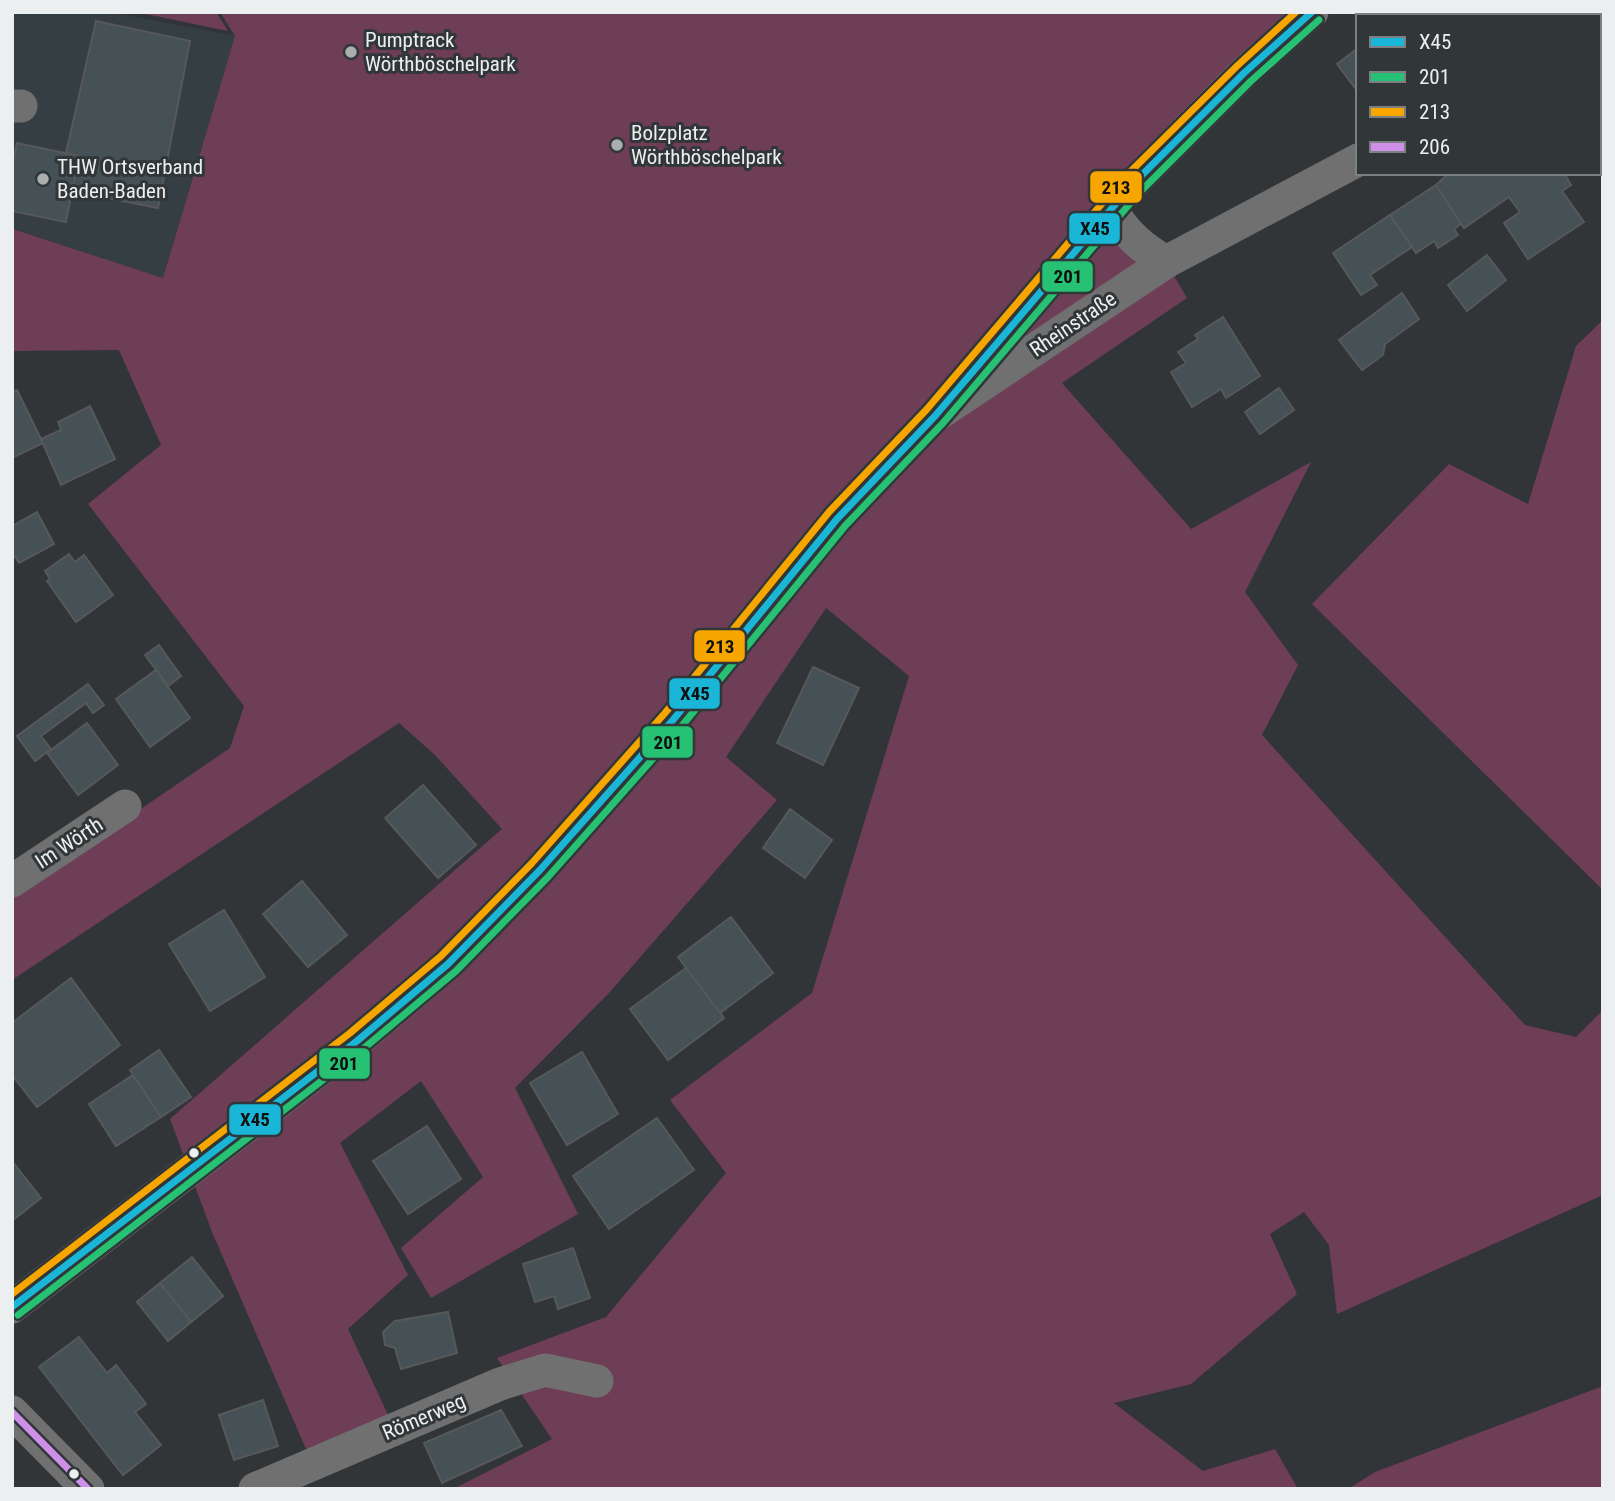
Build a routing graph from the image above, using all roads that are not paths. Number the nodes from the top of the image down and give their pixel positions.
1 (1312, 12) edge
2 (1356, 161) edge
3 (1112, 211) junction
4 (1166, 262) junction
5 (935, 416) junction
6 (125, 806) dead end
7 (12, 881) edge
8 (12, 1307) edge
9 (597, 1381) dead end
10 (12, 1412) edge
11 (88, 1489) edge
12 (255, 1489) edge

1 - 3 street
2 - 4 street, Rheinstraße
3 - 4 street
3 - 5 street
4 - 5 street, Rheinstraße
5 - 8 street, Rheinstraße
6 - 7 street, Im Wörth
9 - 12 street, Römerweg
10 - 11 street

